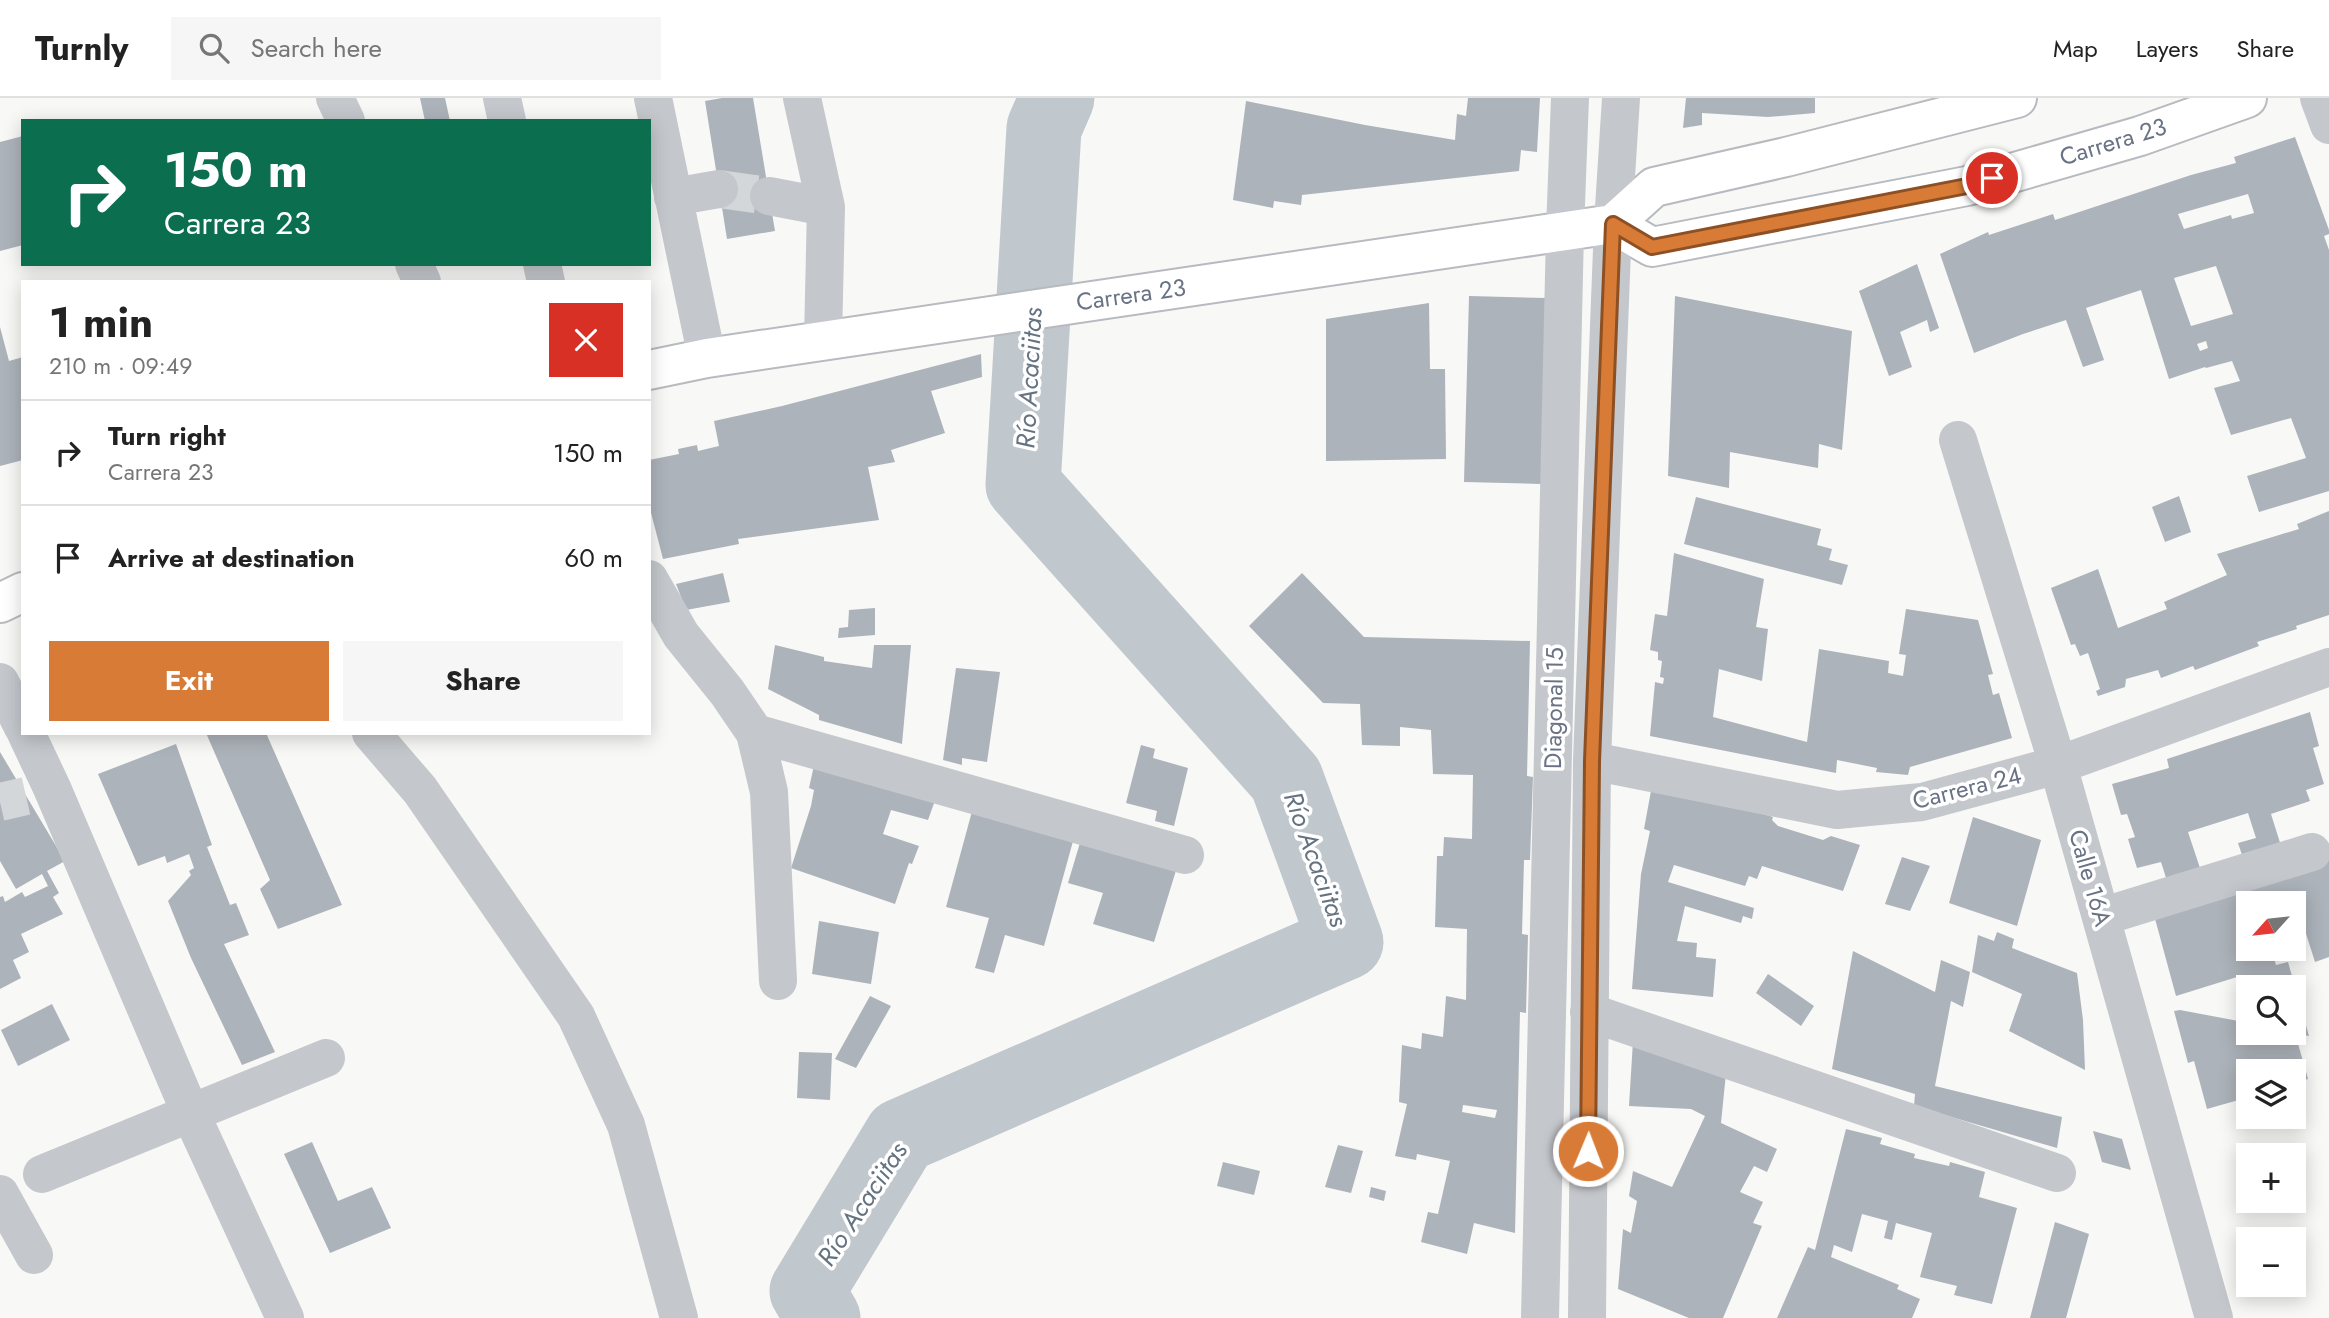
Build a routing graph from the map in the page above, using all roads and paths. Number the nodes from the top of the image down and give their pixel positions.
1 (335, 98) edge
2 (502, 98) edge
3 (653, 98) edge
4 (802, 98) edge
5 (1570, 98) edge
6 (1621, 98) edge
7 (2017, 98) edge
8 (2246, 98) edge
9 (2319, 98) edge
10 (345, 119) edge
11 (507, 119) edge
12 (2329, 125) edge
13 (719, 189) tunnel mouth
14 (769, 195) tunnel mouth
15 (673, 197) junction
16 (826, 207) junction
17 (1613, 224) junction
18 (1565, 231) junction
19 (833, 339) junction
20 (707, 358) junction
21 (651, 369) edge
22 (1958, 440) dead end
23 (651, 582) edge
24 (21, 593) edge
25 (0, 603) edge
26 (2329, 667) edge
27 (755, 733) junction
28 (23, 735) edge
29 (373, 735) edge
30 (1592, 761) junction
31 (2058, 765) junction
32 (2312, 852) dead end
33 (1185, 855) dead end
34 (2101, 917) junction
35 (778, 981) dead end
36 (1589, 1012) junction
37 (326, 1058) dead end
38 (190, 1112) junction
39 (2057, 1173) dead end
40 (42, 1174) dead end
41 (0, 1194) edge
42 (34, 1255) dead end
43 (285, 1318) edge
44 (679, 1318) edge
45 (1540, 1318) edge
46 (1587, 1318) edge
47 (2214, 1318) edge

1 - 10 street
2 - 11 street
3 - 15 street
4 - 16 street
5 - 18 street, Diagonal 15
6 - 17 street, Diagonal 15
7 - 17 main road
8 - 17 main road, Carrera 23
9 - 12 street
13 - 15 street
14 - 16 street
15 - 20 street
16 - 19 street
17 - 18 main road, Carrera 23
17 - 30 street, Diagonal 15
18 - 19 main road, Carrera 23
18 - 45 street, Diagonal 15
19 - 20 main road, Carrera 23
20 - 21 main road, Carrera 23
22 - 31 street, Calle 16A
23 - 27 street
24 - 25 main road
26 - 31 street, Carrera 24
27 - 33 street
27 - 35 street
28 - 38 street
29 - 44 street
30 - 31 street, Carrera 24
30 - 36 street, Diagonal 15
31 - 34 street, Calle 16A
32 - 34 street
34 - 47 street, Calle 16A
36 - 39 street
36 - 46 street, Diagonal 15
37 - 38 street
38 - 40 street
38 - 43 street
41 - 42 street

